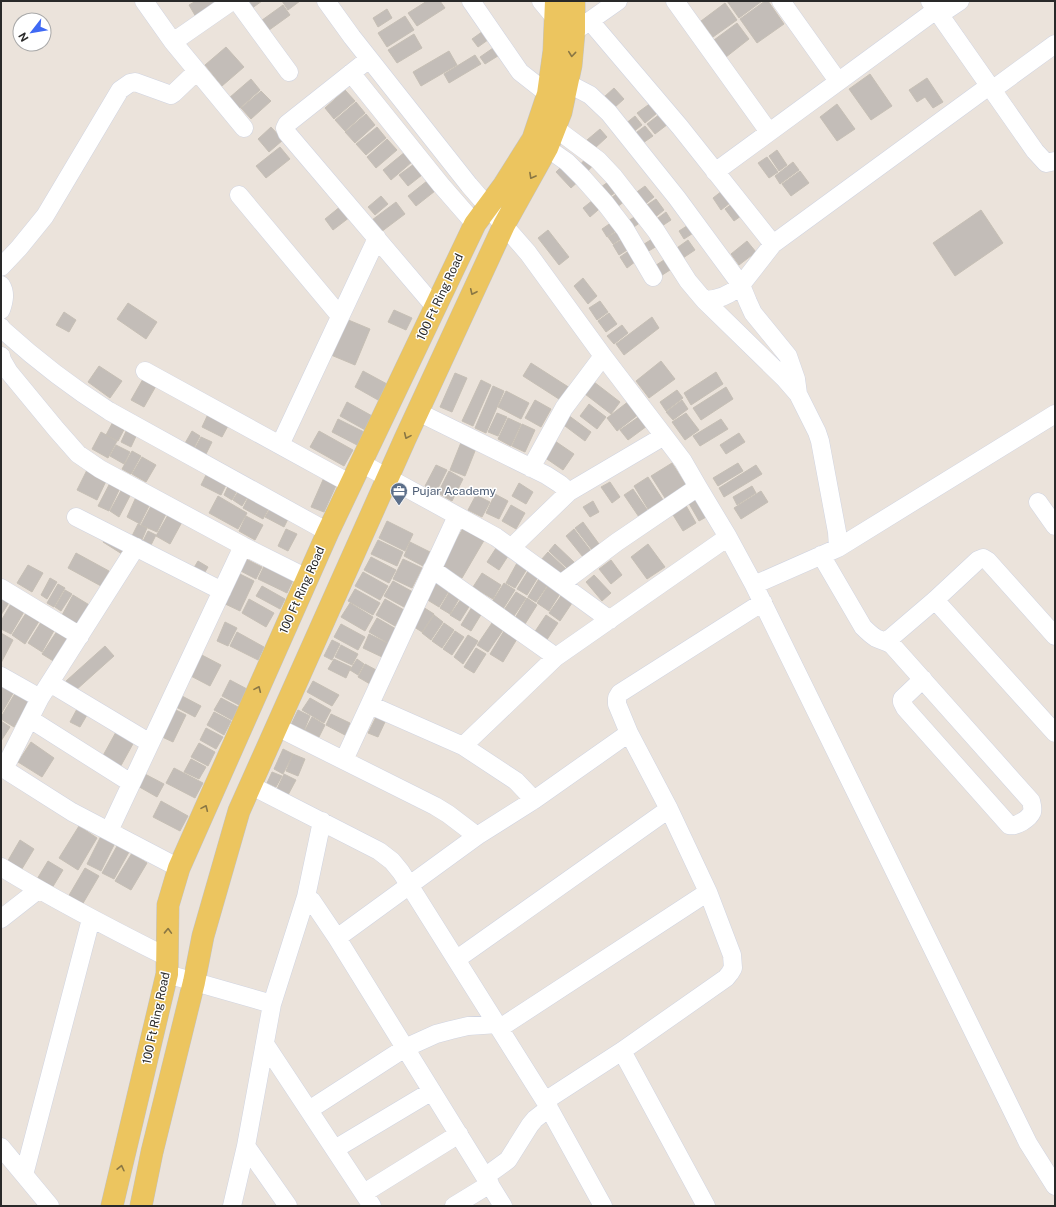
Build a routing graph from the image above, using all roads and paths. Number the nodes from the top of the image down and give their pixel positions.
1 (144, 1) edge
2 (232, 1) edge
3 (237, 1) edge
4 (326, 1) edge
5 (471, 1) edge
6 (541, 1) edge
7 (574, 1) edge
8 (618, 1) edge
9 (676, 1) edge
10 (781, 1) edge
11 (960, 1) edge
12 (935, 9) edge
13 (556, 10) edge
14 (582, 27) junction
15 (173, 42) junction
16 (1055, 44) edge
17 (369, 59) junction
18 (197, 71) junction
19 (289, 72) dead end
20 (351, 73) junction
21 (838, 82) junction
22 (567, 83) junction
23 (990, 88) junction
24 (548, 94) junction
25 (244, 128) dead end
26 (555, 128) junction
27 (769, 132) junction
28 (547, 148) junction
29 (1052, 167) edge
30 (715, 172) junction
31 (238, 195) dead end
32 (488, 206) junction
33 (475, 224) junction
34 (504, 225) junction
35 (377, 238) junction
36 (773, 244) junction
37 (1, 267) edge
38 (654, 277) dead end
39 (1, 285) edge
40 (741, 285) junction
41 (704, 300) junction
42 (435, 308) junction
43 (1, 310) edge
44 (340, 316) junction
45 (1, 329) edge
46 (1, 356) edge
47 (603, 356) junction
48 (145, 371) dead end
49 (798, 394) junction
50 (418, 412) junction
51 (1055, 414) edge
52 (664, 436) junction
53 (280, 445) junction
54 (360, 464) junction
55 (531, 468) junction
56 (388, 478) junction
57 (351, 484) junction
58 (698, 487) junction
59 (569, 492) junction
60 (1038, 502) dead end
61 (457, 516) junction
62 (76, 517) dead end
63 (1055, 526) edge
64 (328, 532) junction
65 (728, 538) junction
66 (243, 546) junction
67 (512, 547) junction
68 (136, 548) junction
69 (838, 548) junction
70 (821, 555) junction
71 (432, 569) junction
72 (307, 578) junction
73 (561, 584) junction
74 (754, 585) junction
75 (1, 588) edge
76 (222, 591) junction
77 (935, 600) junction
78 (763, 602) junction
79 (610, 620) junction
80 (80, 636) junction
81 (1055, 636) edge
82 (887, 641) junction
83 (556, 657) junction
84 (1, 676) edge
85 (923, 679) junction
86 (50, 683) junction
87 (40, 698) junction
88 (370, 705) junction
89 (30, 719) junction
90 (277, 727) junction
91 (629, 733) junction
92 (1055, 733) edge
93 (150, 743) junction
94 (463, 746) junction
95 (344, 760) junction
96 (3, 768) edge
97 (132, 783) junction
98 (250, 785) junction
99 (534, 800) junction
100 (669, 809) junction
101 (322, 821) junction
102 (109, 831) junction
103 (477, 836) junction
104 (1, 867) edge
105 (179, 868) junction
106 (410, 884) junction
107 (38, 890) junction
108 (708, 892) junction
109 (306, 897) junction
110 (1, 919) edge
111 (91, 919) junction
112 (337, 938) junction
113 (457, 959) junction
114 (167, 966) junction
115 (194, 982) junction
116 (272, 1004) junction
117 (499, 1026) junction
118 (265, 1044) junction
119 (405, 1048) junction
120 (622, 1051) junction
121 (432, 1091) junction
122 (547, 1104) junction
123 (309, 1110) junction
124 (459, 1134) junction
125 (1, 1146) edge
126 (246, 1146) junction
127 (335, 1149) junction
128 (24, 1175) junction
129 (488, 1180) junction
130 (1055, 1186) edge
131 (368, 1200) edge
132 (50, 1206) edge
133 (112, 1206) edge
134 (142, 1206) edge
135 (232, 1206) edge
136 (288, 1206) edge
137 (454, 1206) edge
138 (503, 1206) edge
139 (603, 1206) edge
140 (706, 1206) edge

1 - 15 street
2 - 15 street
3 - 19 street
4 - 17 street
5 - 24 street
6 - 13 street
7 - 14 main road
8 - 14 street
9 - 27 street
10 - 21 street
11 - 12 street
12 - 21 street
12 - 23 street
13 - 24 main road, 100 Ft Ring Road
14 -> 22 main road
14 - 30 street
15 - 18 street
16 - 23 street
17 - 20 street
17 - 32 street
18 - 25 street
18 - 37 street
20 - 33 street
20 - 35 street
21 - 27 street
22 - 26 main road
22 - 40 street
23 - 29 street
23 - 36 street
24 - 32 main road, 100 Ft Ring Road
26 - 28 main road
26 - 41 street
27 - 30 street
28 -> 34 main road
28 - 38 street
30 - 36 street
31 - 44 street
32 - 33 main road, 100 Ft Ring Road
32 - 34 street
33 - 42 main road, 100 Ft Ring Road
34 - 47 street
34 -> 50 main road
35 - 42 street
35 - 44 street
36 - 40 street
39 - 43 street
40 - 41 street
40 - 49 street
41 - 49 street
42 - 54 main road, 100 Ft Ring Road
44 - 53 street
45 - 64 street
46 - 66 street
47 - 52 street
47 - 55 street
48 - 53 street
49 - 69 street
50 - 55 street
50 -> 56 main road
51 - 69 street
52 - 58 street
52 - 59 street
53 - 57 street
54 - 56 street
54 - 57 main road, 100 Ft Ring Road
55 - 59 street
56 - 61 street
56 - 90 main road
57 - 64 main road, 100 Ft Ring Road
58 - 65 street
58 - 73 street
59 - 67 street
60 - 63 street
61 - 67 street
61 - 71 street
62 - 68 street
64 - 72 main road, 100 Ft Ring Road
65 - 74 street
65 - 79 street
66 - 72 street
66 - 76 street
67 - 73 street
68 - 76 street
68 - 80 street
69 - 70 street
70 - 74 street
70 - 82 street
71 - 83 street
71 - 88 street
105 -> 72 main road, 100 Ft Ring Road
73 - 79 street
74 - 78 street
75 - 80 street
76 - 93 street
77 - 81 street
77 - 82 street
77 - 92 street
78 - 91 street
78 - 130 street
79 - 83 street
80 - 86 street
82 - 85 street
83 - 94 street
84 - 87 street
85 - 85 street
86 - 87 street
86 - 93 street
87 - 89 street
88 - 94 street
88 - 95 street
89 - 96 street
89 - 97 street
90 - 95 street
90 - 98 main road
91 - 99 street
91 - 100 street
93 - 97 street
94 - 99 street
95 - 103 street
96 - 102 street
97 - 102 street
98 - 101 street
98 - 115 main road
99 - 103 street
100 - 108 street
100 - 113 street
101 - 106 street
101 - 109 street
102 - 105 street
103 - 106 street
104 - 107 street
114 -> 105 main road, 100 Ft Ring Road
106 - 112 street
106 - 113 street
107 - 110 street
107 - 111 street
108 - 117 street
108 - 120 street
109 - 112 street
109 - 116 street
111 - 114 street
111 - 128 street
112 - 119 street
113 - 117 street
114 - 115 street
133 -> 114 main road, 100 Ft Ring Road
115 - 116 street
115 - 134 main road
116 - 118 street
117 - 119 street
117 - 122 street
118 - 123 street
118 - 126 street
119 - 121 street
119 - 123 street
120 - 122 street
120 - 140 street
121 - 124 street
121 - 127 street
122 - 129 street
122 - 139 street
123 - 127 street
124 - 129 street
124 - 131 street
125 - 128 street
126 - 135 street
126 - 136 street
127 - 131 street
128 - 132 street
129 - 137 street
129 - 138 street

